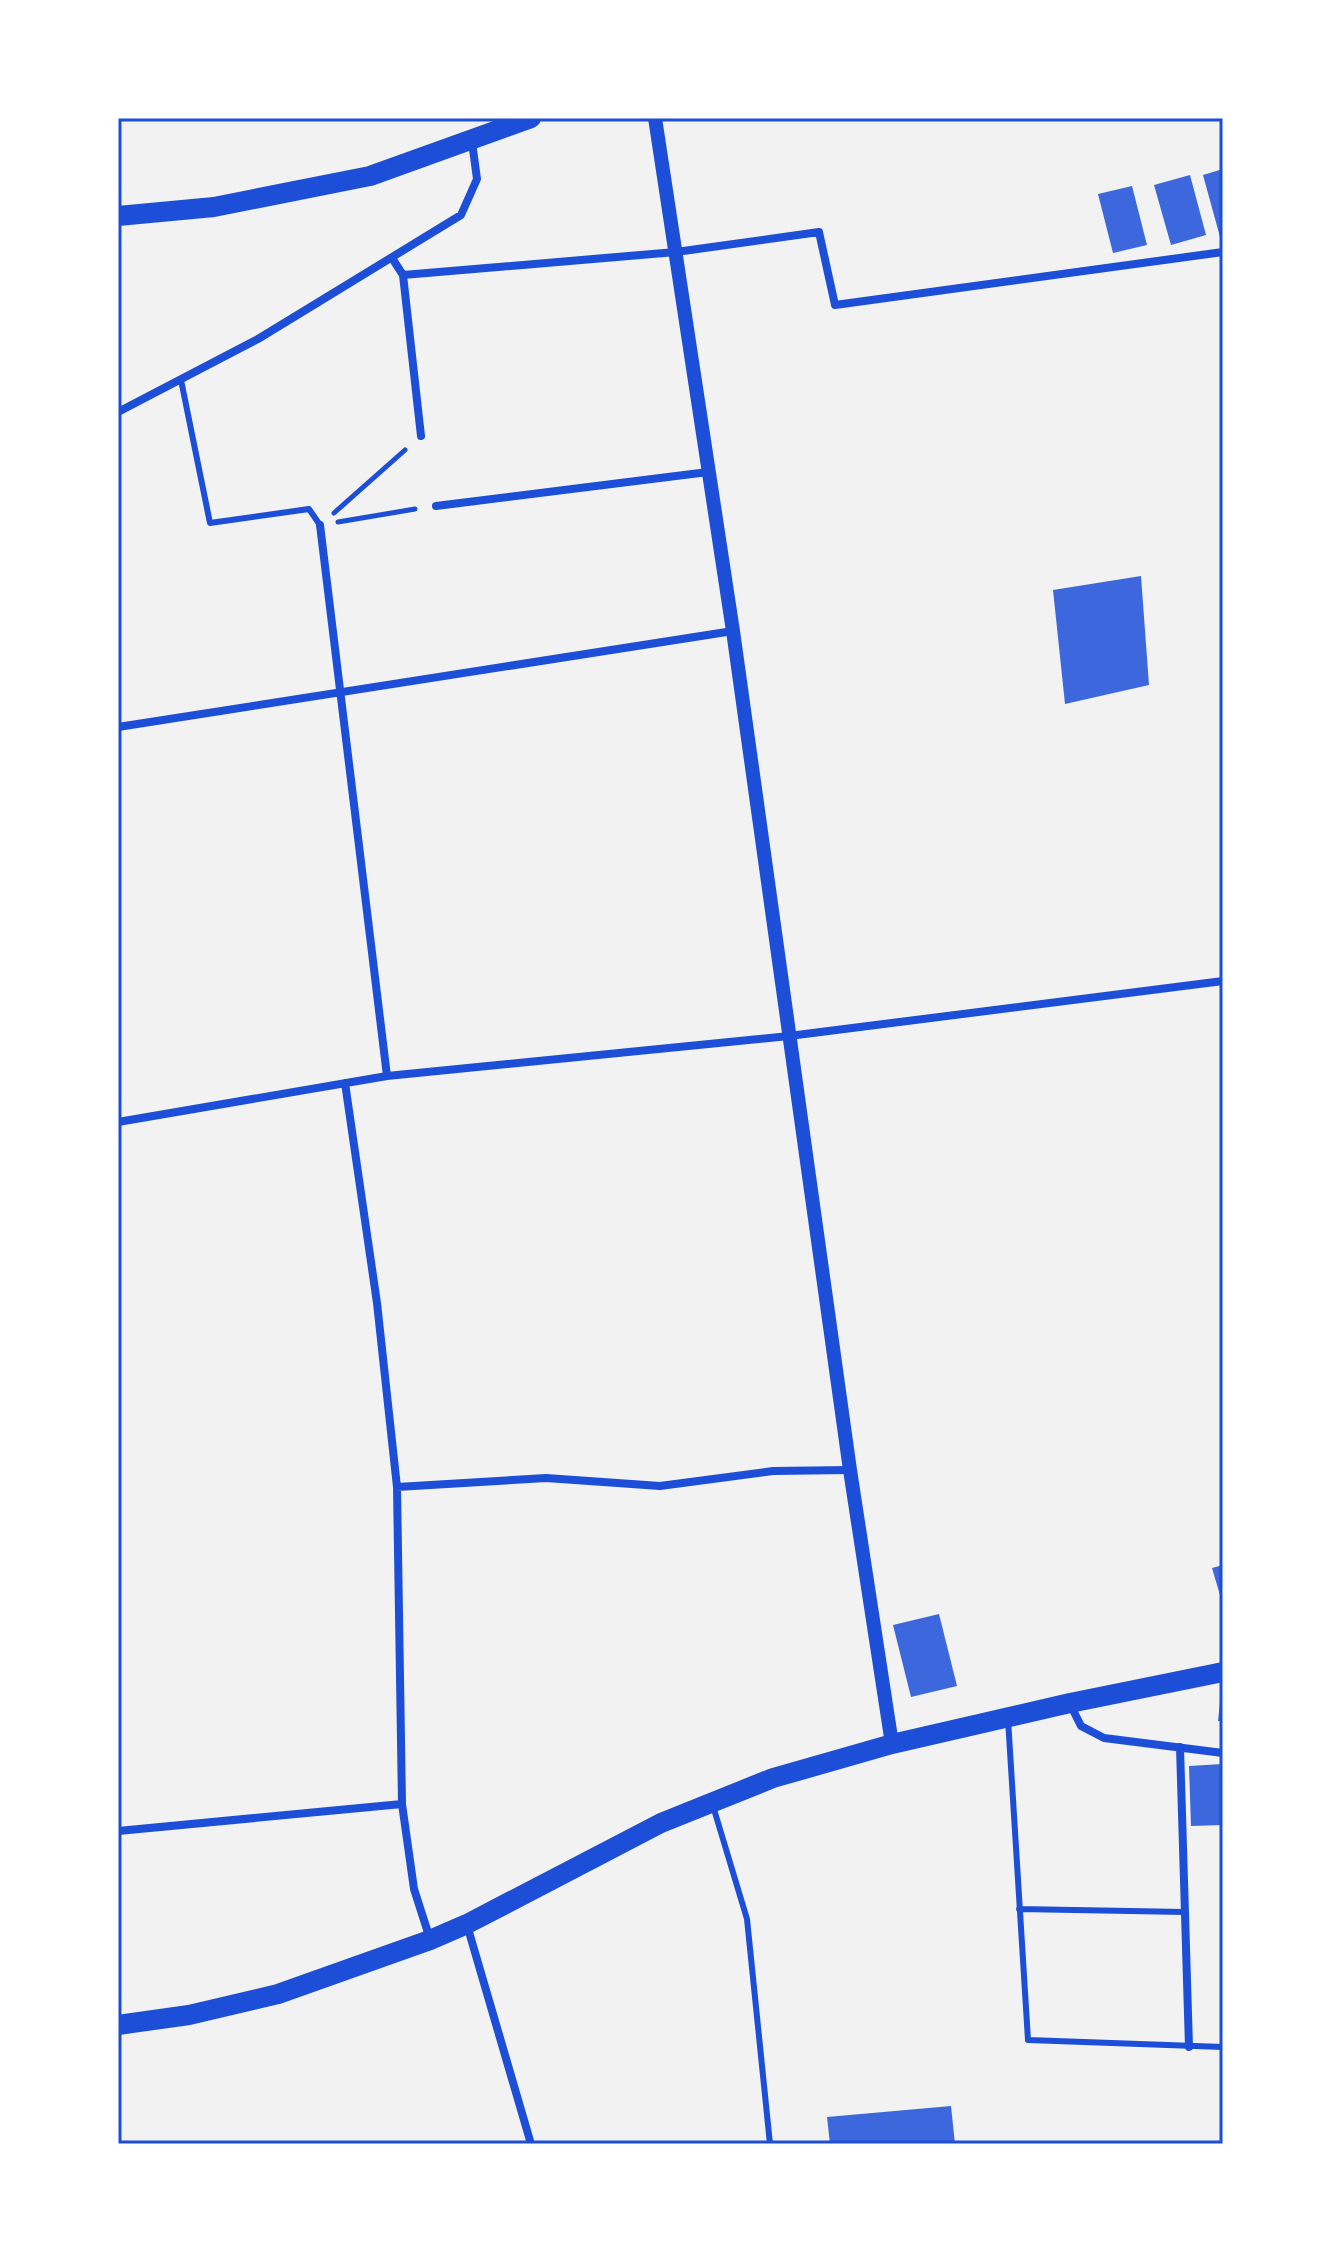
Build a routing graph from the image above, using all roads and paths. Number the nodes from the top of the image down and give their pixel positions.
1 (531, 118) edge
2 (655, 118) edge
3 (472, 142) junction
4 (118, 216) edge
5 (676, 252) junction
6 (1223, 252) edge
7 (392, 258) junction
8 (403, 275) junction
9 (181, 380) junction
10 (118, 412) edge
11 (421, 436) joint
12 (708, 472) junction
13 (436, 506) joint
14 (320, 525) junction
15 (733, 631) junction
16 (341, 692) junction
17 (118, 727) edge
18 (1223, 981) edge
19 (789, 1036) junction
20 (387, 1076) junction
21 (345, 1083) junction
22 (118, 1122) edge
23 (850, 1470) junction
24 (397, 1487) junction
25 (1223, 1672) edge
26 (1070, 1703) junction
27 (1008, 1717) junction
28 (892, 1744) junction
29 (1180, 1747) junction
30 (1223, 1753) edge
31 (712, 1802) junction
32 (402, 1804) junction
33 (118, 1831) edge
34 (1019, 1909) junction
35 (1185, 1912) junction
36 (467, 1924) junction
37 (430, 1940) junction
38 (118, 2025) edge
39 (1189, 2047) junction
40 (1223, 2047) edge
41 (531, 2144) edge
42 (770, 2144) edge

1 - 3 main road
2 - 5 street
3 - 4 main road
3 - 7 street
5 - 6 street
5 - 8 street
5 - 12 street
7 - 8 street
7 - 9 street
8 - 11 street
9 - 10 street
9 - 14 lane
11 - 14 path
12 - 13 street
12 - 15 street
13 - 14 path
14 - 16 street
15 - 16 street
15 - 19 street
16 - 17 street
16 - 20 street
18 - 19 street
19 - 20 street
19 - 23 street
20 - 21 street
21 - 22 street
21 - 24 street
23 - 24 street
23 - 28 street
24 - 32 street
25 - 26 main road
26 - 27 main road
26 - 29 street
27 - 28 main road
27 - 34 lane
28 - 31 main road
29 - 30 street
29 - 35 street
31 - 36 main road
31 - 42 lane
32 - 33 street
32 - 37 street
34 - 35 lane
34 - 39 lane
35 - 39 street
36 - 37 main road
36 - 41 street
37 - 38 main road
39 - 40 lane

